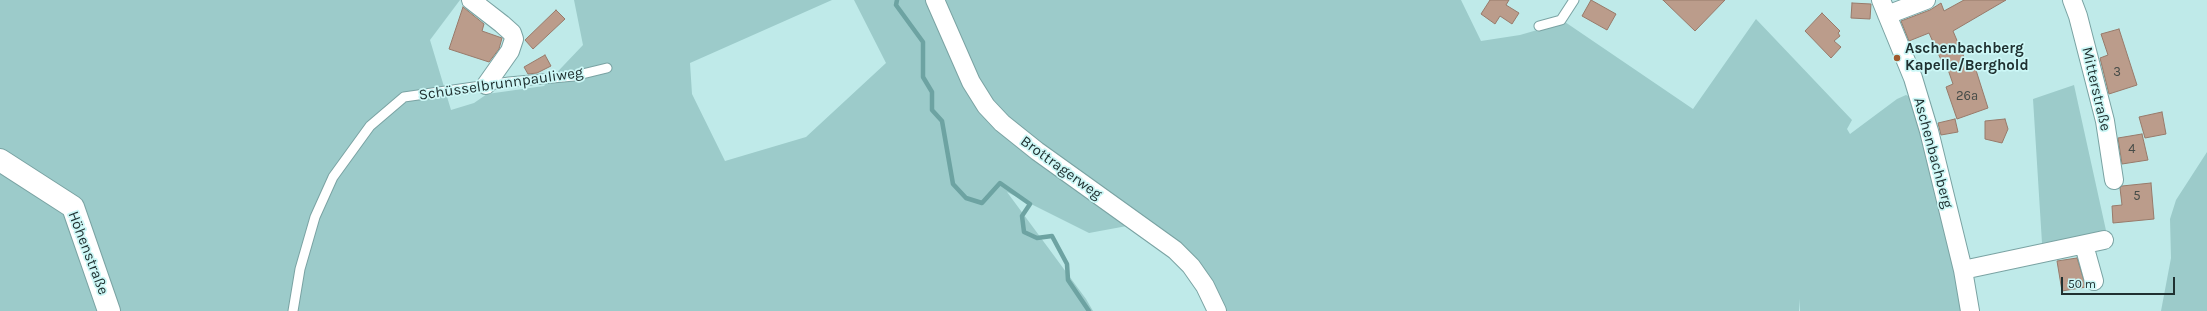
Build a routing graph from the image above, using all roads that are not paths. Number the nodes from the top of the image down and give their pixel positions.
1 (471, 0) edge
2 (935, 0) edge
3 (1574, 0) edge
4 (1926, 0) edge
5 (2072, 0) edge
6 (1884, 8) edge
7 (1538, 26) dead end
8 (607, 68) dead end
9 (486, 85) junction
10 (0, 160) edge
11 (2114, 180) dead end
12 (2104, 240) dead end
13 (2084, 245) junction
14 (1963, 270) junction
15 (2094, 281) dead end
16 (110, 311) edge
17 (293, 311) edge
18 (1217, 311) edge
19 (1970, 311) edge

1 - 9 street
2 - 18 street, Brottragerweg
3 - 7 lane
4 - 6 street
5 - 11 street, Mitterstraße
6 - 14 street, Aschenbachberg
8 - 9 lane, Schüsselbrunnpauliweg
9 - 17 lane, Schüsselbrunnpauliweg
10 - 16 street, Höhenstraße
12 - 13 street
13 - 14 street
13 - 15 street
14 - 19 street, Aschenbachberg

